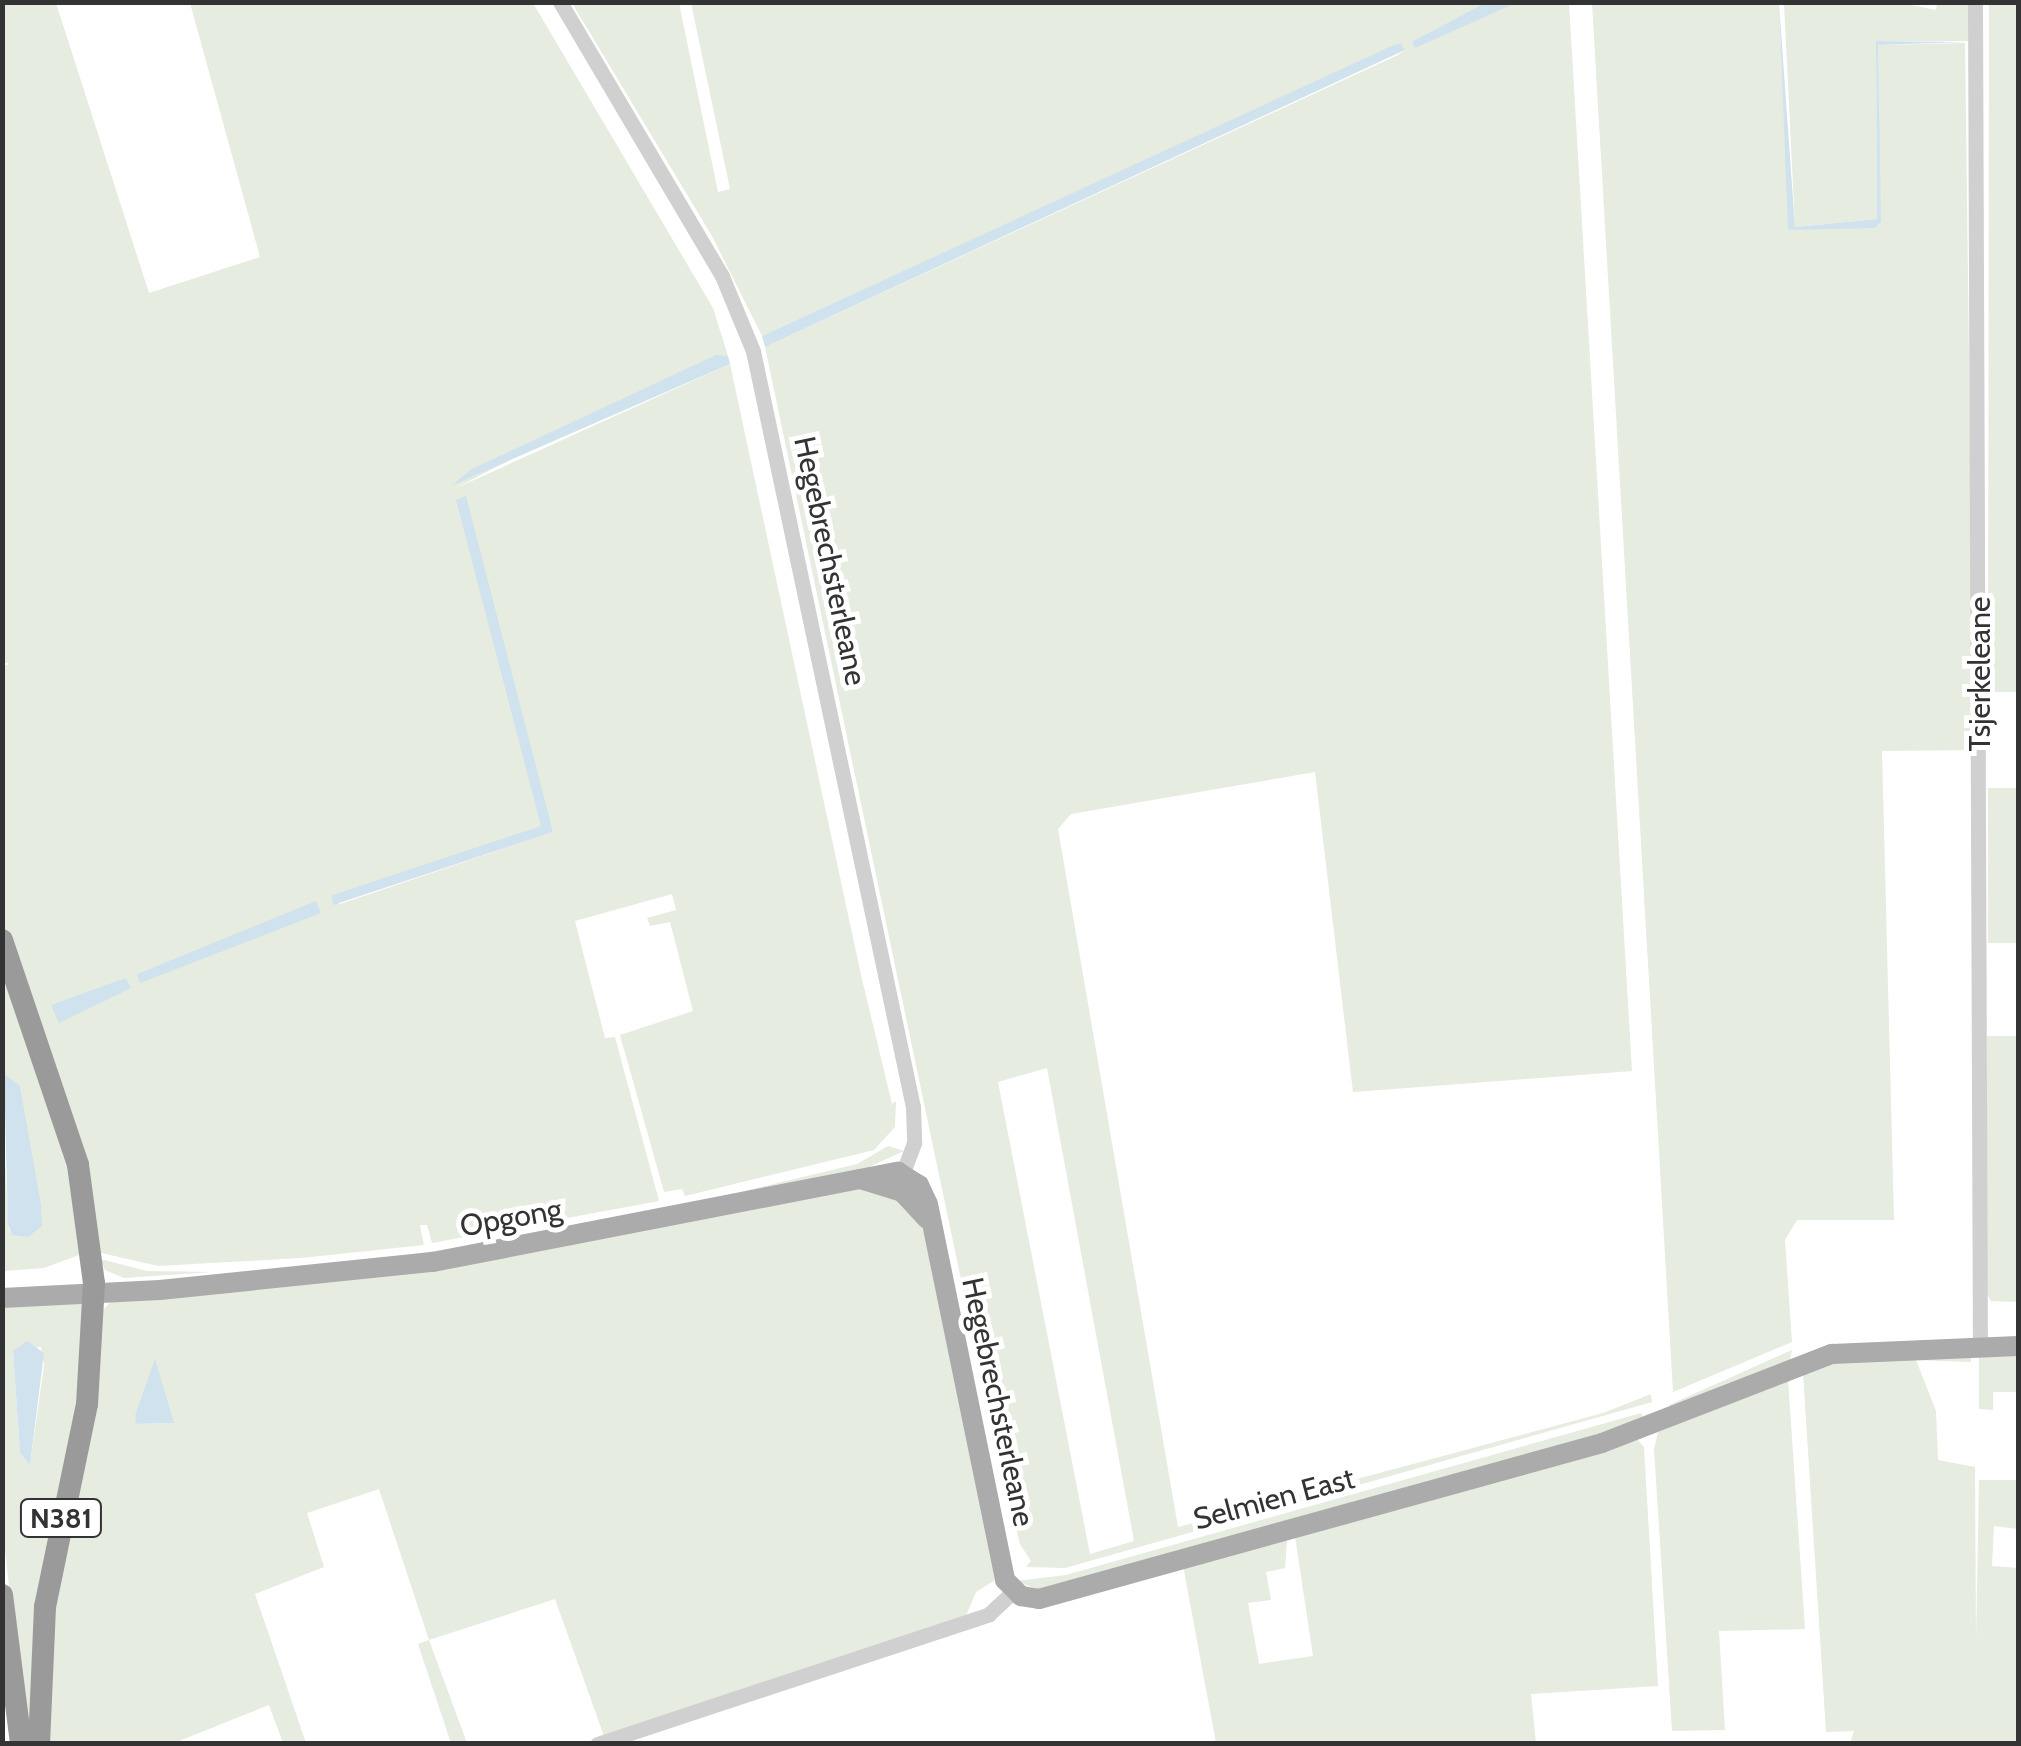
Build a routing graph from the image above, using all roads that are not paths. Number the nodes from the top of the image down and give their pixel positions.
1 (560, 2) edge
2 (1976, 2) edge
3 (2, 940) edge
4 (900, 1181) junction
5 (95, 1289) junction
6 (6, 1292) edge
7 (1980, 1346) junction
8 (2018, 1346) edge
9 (1014, 1592) junction
10 (2, 1595) edge
11 (22, 1744) edge
12 (39, 1744) edge
13 (597, 1744) edge

1 - 4 street, Hegebrechsterleane
2 - 7 street, Tsjerkeleane
3 - 5 highway, N381
4 - 5 main road, Opgong
4 - 9 main road, Hegebrechsterleane
5 - 6 main road, Opgong
5 - 12 highway, N381
7 - 8 main road, Selmien East
7 - 9 main road, Selmien East
9 - 13 street
10 - 11 highway

